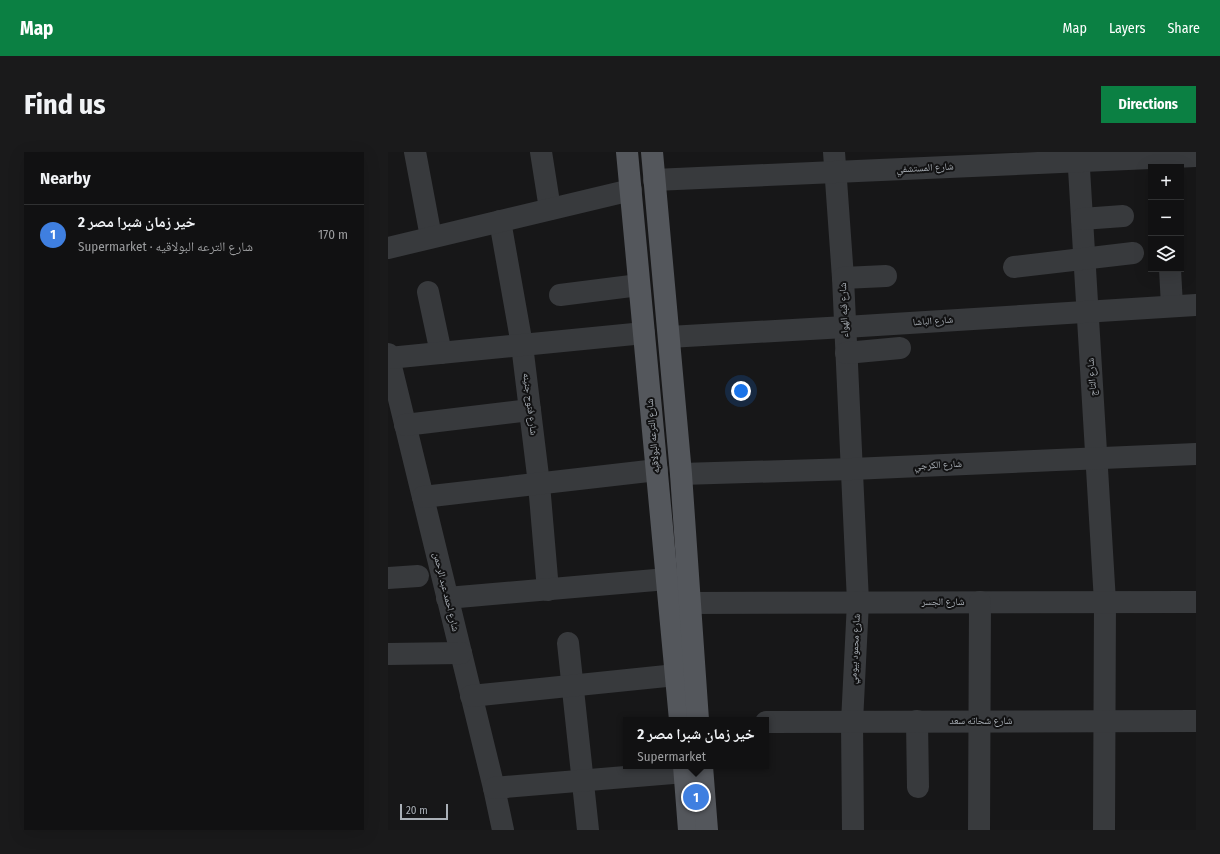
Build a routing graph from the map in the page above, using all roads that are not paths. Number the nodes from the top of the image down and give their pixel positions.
1 (415, 152) edge
2 (541, 152) edge
3 (627, 152) edge
4 (652, 152) edge
5 (1078, 156) edge
6 (1196, 156) edge
7 (835, 162) edge
8 (654, 180) junction
9 (631, 190) junction
10 (550, 209) junction
11 (1123, 216) dead end
12 (1082, 219) junction
13 (500, 220) junction
14 (659, 234) junction
15 (635, 236) junction
16 (431, 237) junction
17 (388, 248) edge
18 (1133, 253) dead end
19 (1085, 259) junction
20 (1014, 268) dead end
21 (1170, 272) edge
22 (886, 276) dead end
23 (843, 278) junction
24 (640, 285) junction
25 (428, 292) dead end
26 (560, 295) dead end
27 (1196, 305) edge
28 (1172, 306) junction
29 (1088, 311) junction
30 (844, 327) junction
31 (644, 333) junction
32 (669, 337) junction
33 (522, 345) junction
34 (900, 348) dead end
35 (846, 352) junction
36 (441, 353) junction
37 (388, 356) edge
38 (530, 410) junction
39 (405, 425) junction
40 (1196, 454) edge
41 (1097, 458) junction
42 (852, 469) junction
43 (656, 470) junction
44 (681, 474) junction
45 (539, 484) junction
46 (423, 497) junction
47 (418, 576) dead end
48 (388, 578) edge
49 (667, 579) junction
50 (548, 590) junction
51 (447, 598) junction
52 (858, 602) junction
53 (980, 602) junction
54 (1105, 602) junction
55 (1196, 602) edge
56 (689, 603) junction
57 (568, 644) dead end
58 (461, 653) junction
59 (388, 654) edge
60 (676, 675) junction
61 (573, 686) junction
62 (472, 696) junction
63 (680, 717) edge
64 (698, 717) edge
65 (979, 720) junction
66 (917, 721) junction
67 (1105, 721) junction
68 (1196, 721) edge
69 (769, 722) edge
70 (852, 722) junction
71 (682, 769) edge
72 (690, 769) edge
73 (690, 769) edge
74 (583, 781) junction
75 (918, 787) dead end
76 (494, 788) junction
77 (503, 830) edge
78 (588, 830) edge
79 (689, 830) edge
80 (707, 830) edge
81 (853, 830) edge
82 (979, 830) edge
83 (1104, 830) edge

1 - 16 street
2 - 10 street
3 - 9 main road, شارع الترعه البولاقيه
4 - 8 main road
5 - 6 street, شارع المستشفي
5 - 7 street, شارع المستشفي
5 - 12 street, شارع التاج
7 - 8 street, شارع المستشفي
7 - 23 street, شارع قبه الهواء
8 - 14 main road
9 - 10 street
9 - 15 main road, شارع الترعه البولاقيه
10 - 13 street
11 - 12 street
12 - 19 street, شارع التاج
13 - 16 street
13 - 33 street, شارع فتوح جنينه
14 - 15 main road
14 - 32 main road
15 - 24 main road, شارع الترعه البولاقيه
16 - 17 street
18 - 19 street
19 - 20 street
19 - 29 street, شارع التاج
21 - 28 street
22 - 23 street
23 - 30 street, شارع قبه الهواء
24 - 26 street
24 - 31 main road, شارع الترعه البولاقيه
25 - 36 street
27 - 28 street, شارع الباشا
28 - 29 street, شارع الباشا
29 - 30 street, شارع الباشا
29 - 41 street, شارع التاج
30 - 32 street, شارع الباشا
30 - 35 street, شارع قبه الهواء
31 - 33 street
31 - 43 main road, شارع الترعه البولاقيه
32 - 44 main road
33 - 36 street
33 - 38 street, شارع فتوح جنينه
34 - 35 street
35 - 42 street, شارع قبه الهواء
36 - 37 street
37 - 39 street, شارع احمد عبد الرحمن
38 - 39 street
38 - 45 street, شارع فتوح جنينه
39 - 46 street, شارع احمد عبد الرحمن
40 - 41 street, شارع الكرجي
41 - 42 street, شارع الكرجي
41 - 54 street, شارع التاج
42 - 44 street, شارع الكرجي
42 - 52 street, شارع محمود بيومي
43 - 45 street
43 - 49 main road, شارع الترعه البولاقيه
44 - 56 main road
45 - 46 street
45 - 50 street, شارع فتوح جنينه
46 - 51 street, شارع احمد عبد الرحمن
47 - 48 street
49 - 50 street
49 - 60 main road, شارع الترعه البولاقيه
50 - 51 street
51 - 58 street, شارع احمد عبد الرحمن
52 - 53 street, شارع الجسر
52 - 56 street, شارع الجسر
52 - 70 street, شارع محمود بيومي
53 - 54 street, شارع الجسر
53 - 65 street
54 - 55 street, شارع الجسر
54 - 67 street, شارع التاج
56 - 64 main road
57 - 61 street
58 - 59 street
58 - 62 street, شارع احمد عبد الرحمن
60 - 61 street
60 - 63 main road, شارع الترعه البولاقيه
61 - 62 street
61 - 74 street
62 - 76 street, شارع احمد عبد الرحمن
65 - 66 street, شارع شحاته سعد
65 - 67 street, شارع شحاته سعد
65 - 82 street
66 - 70 street, شارع شحاته سعد
66 - 75 street
67 - 68 street, شارع شحاته سعد
67 - 83 street, شارع التاج
69 - 70 street, شارع شحاته سعد
70 - 81 street, شارع محمود بيومي
71 - 74 street
72 - 79 main road
73 - 80 main road
74 - 76 street
74 - 78 street
76 - 77 street, شارع احمد عبد الرحمن

